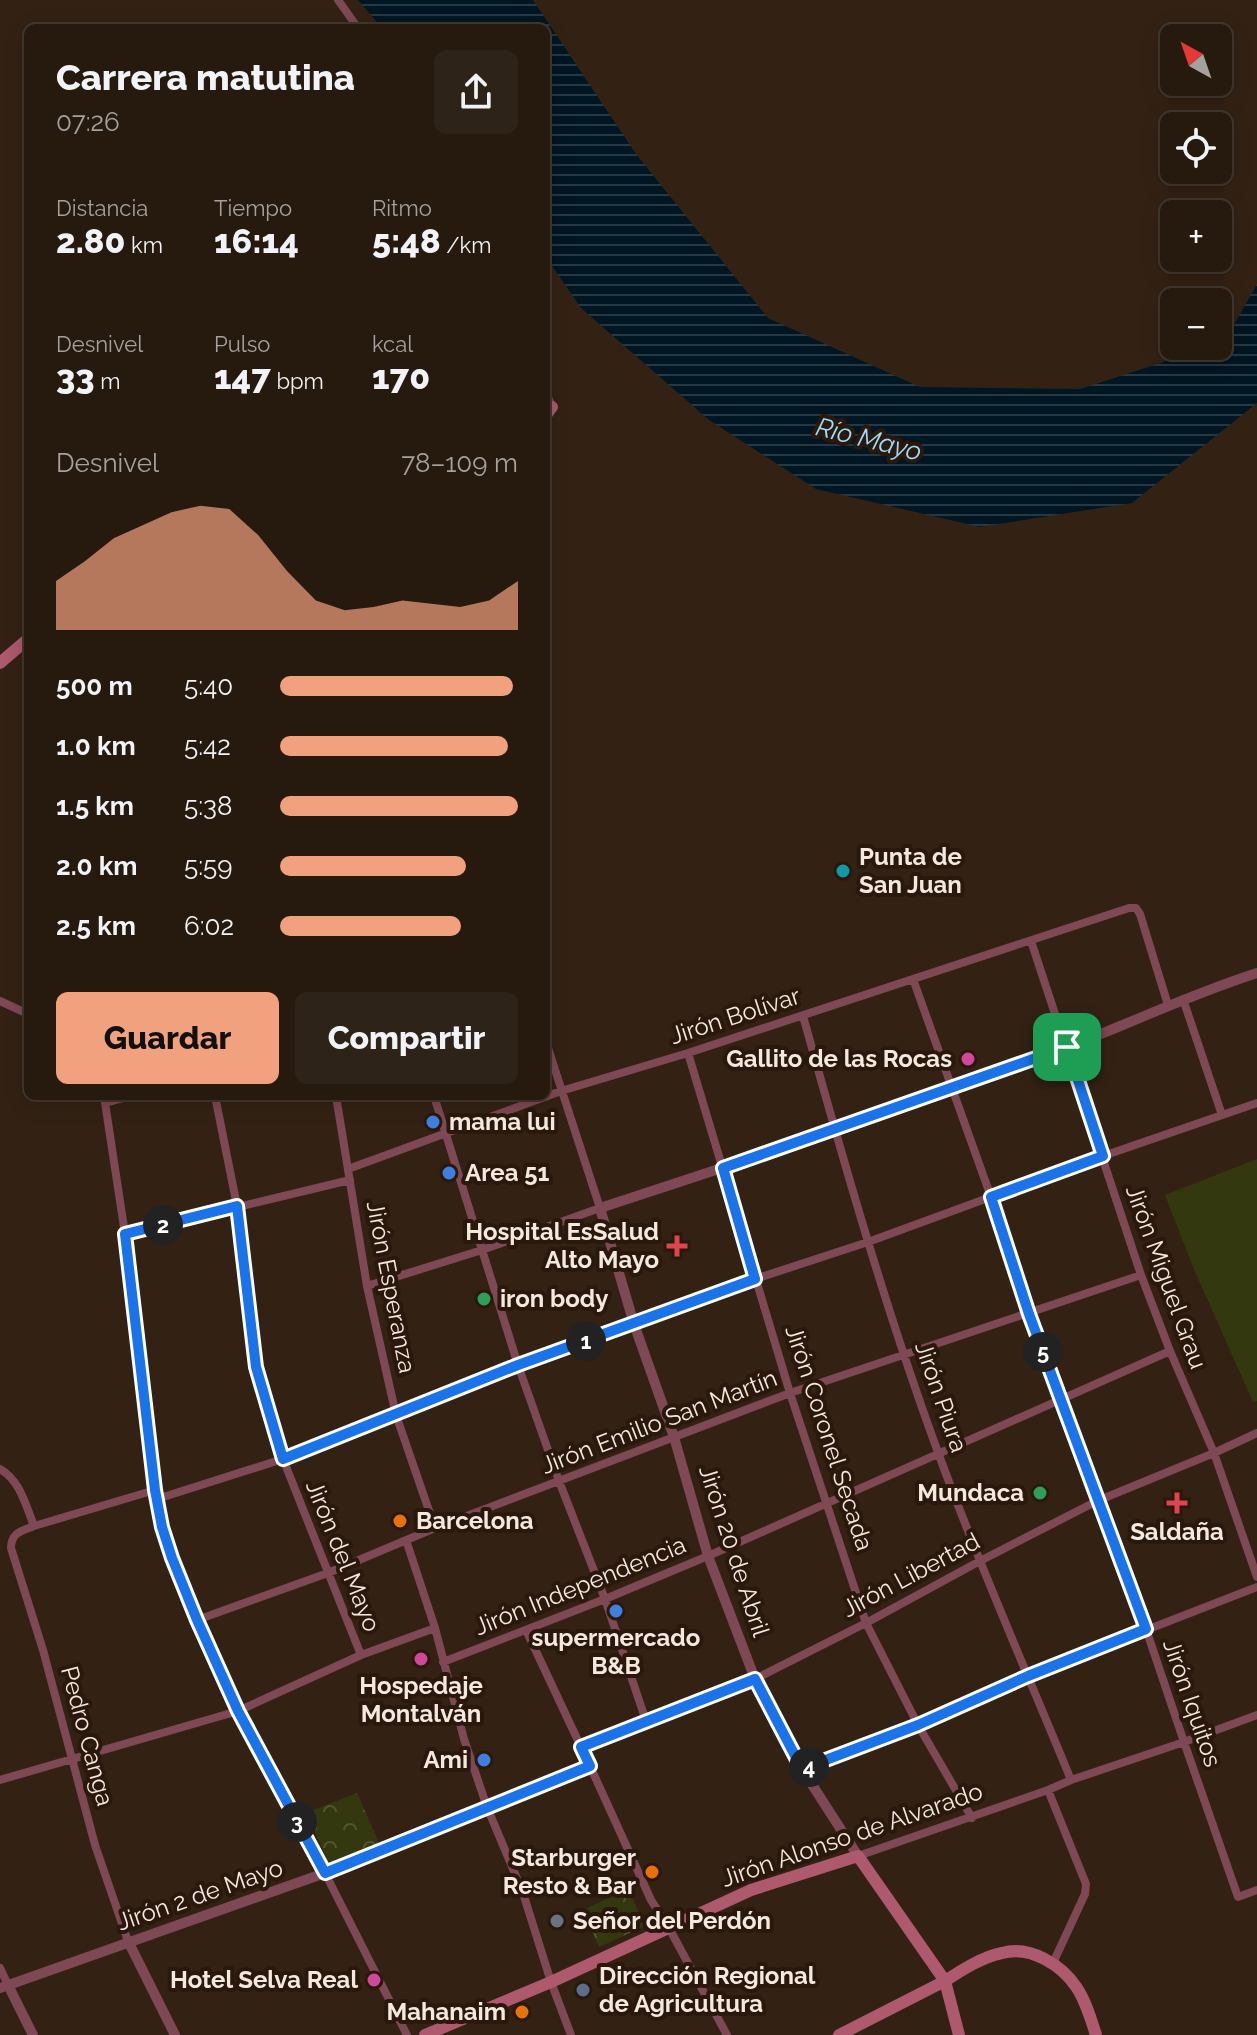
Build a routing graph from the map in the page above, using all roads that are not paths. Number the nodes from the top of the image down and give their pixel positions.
1 (338, 0) edge
2 (355, 24) edge
3 (24, 642) edge
4 (0, 663) edge
5 (1031, 941) junction
6 (1257, 973) edge
7 (913, 979) junction
8 (1183, 999) junction
9 (0, 1001) edge
10 (1168, 1005) junction
11 (24, 1012) edge
12 (803, 1016) junction
13 (1067, 1047) junction
14 (688, 1053) junction
15 (550, 1055) edge
16 (954, 1088) junction
17 (561, 1091) junction
18 (550, 1095) edge
19 (105, 1100) edge
20 (216, 1100) edge
21 (337, 1100) edge
22 (435, 1100) edge
23 (537, 1100) edge
24 (1257, 1103) edge
25 (1222, 1115) junction
26 (834, 1130) junction
27 (445, 1134) junction
28 (1103, 1156) junction
29 (723, 1168) junction
30 (348, 1169) junction
31 (350, 1180) junction
32 (991, 1197) junction
33 (237, 1206) junction
34 (600, 1208) junction
35 (125, 1234) junction
36 (868, 1242) junction
37 (482, 1250) junction
38 (1141, 1275) junction
39 (755, 1279) junction
40 (367, 1286) junction
41 (1029, 1314) junction
42 (634, 1324) junction
43 (1170, 1351) junction
44 (905, 1356) junction
45 (518, 1365) junction
46 (790, 1393) junction
47 (1061, 1398) junction
48 (396, 1415) junction
49 (1257, 1433) edge
50 (674, 1437) junction
51 (938, 1453) junction
52 (1214, 1453) junction
53 (283, 1459) junction
54 (0, 1469) edge
55 (559, 1481) junction
56 (156, 1495) junction
57 (1097, 1501) junction
58 (828, 1504) junction
59 (34, 1526) junction
60 (435, 1528) junction
61 (406, 1540) junction
62 (708, 1556) junction
63 (980, 1561) junction
64 (328, 1573) junction
65 (1257, 1577) edge
66 (1257, 1587) edge
67 (605, 1599) junction
68 (197, 1620) junction
69 (866, 1623) junction
70 (435, 1628) junction
71 (1146, 1629) junction
72 (526, 1630) junction
73 (354, 1639) junction
74 (361, 1655) junction
75 (347, 1661) junction
76 (443, 1662) junction
77 (1028, 1676) junction
78 (755, 1679) junction
79 (238, 1711) junction
80 (1257, 1715) edge
81 (646, 1721) junction
82 (918, 1725) junction
83 (1184, 1742) junction
84 (581, 1747) junction
85 (72, 1759) junction
86 (590, 1766) junction
87 (802, 1769) junction
88 (0, 1780) edge
89 (1071, 1780) junction
90 (1048, 1790) junction
91 (487, 1807) junction
92 (972, 1818) junction
93 (858, 1856) junction
94 (325, 1873) junction
95 (1257, 1890) edge
96 (669, 1928) junction
97 (128, 1941) junction
98 (1053, 1963) junction
99 (0, 1968) edge
100 (945, 1981) junction
101 (551, 1982) junction
102 (4, 1987) edge
103 (33, 2035) edge
104 (175, 2035) edge
105 (407, 2035) edge
106 (425, 2035) edge
107 (571, 2035) edge
108 (727, 2035) edge
109 (839, 2035) edge
110 (959, 2035) edge
111 (1096, 2035) edge

1 - 2 street
3 - 4 main road
5 - 7 street, Jirón Bolívar
5 - 10 street, Jirón Bolívar
5 - 13 street, Jirón Miguel Grau
6 - 8 street
7 - 12 street, Jirón Bolívar
7 - 16 street, Jirón Iquitos
8 - 10 street
8 - 25 street
9 - 11 street
10 - 13 street
12 - 14 street, Jirón Bolívar
12 - 26 street, Jirón Piura
13 - 16 street
13 - 28 street, Jirón Miguel Grau
14 - 17 street, Jirón Bolívar
14 - 29 street, Jirón Coronel Secada
15 - 17 street, Jirón 20 de Abril
16 - 26 street
16 - 32 street, Jirón Iquitos
17 - 18 street, Jirón Bolívar
17 - 34 street, Jirón 20 de Abril
19 - 35 street
20 - 33 street, Jirón del Mayo
21 - 30 street, Jirón Esperanza
22 - 27 street
23 - 27 street, Jirón Bolívar
24 - 25 street
25 - 28 street
26 - 29 street
26 - 36 street, Jirón Piura
27 - 30 street, Jirón Bolívar
27 - 37 street
28 - 32 street
28 - 38 street, Jirón Miguel Grau
29 - 34 street
29 - 39 street, Jirón Coronel Secada
30 - 31 street, Jirón Esperanza
31 - 33 street
31 - 40 street, Jirón Esperanza
32 - 36 street
32 - 41 street, Jirón Iquitos
33 - 35 street
33 - 53 street, Jirón del Mayo
34 - 37 street
34 - 42 street, Jirón 20 de Abril
35 - 56 street
36 - 39 street
36 - 44 street, Jirón Piura
37 - 40 street
37 - 45 street
38 - 41 street, Jirón Emilio San Martín
38 - 43 street, Jirón Miguel Grau
39 - 42 street
39 - 46 street, Jirón Coronel Secada
40 - 48 street, Jirón Esperanza
41 - 44 street, Jirón Emilio San Martín
41 - 47 street, Jirón Iquitos
42 - 45 street
42 - 50 street, Jirón 20 de Abril
43 - 47 street, Jirón Independencia
43 - 52 street, Jirón Miguel Grau
44 - 46 street, Jirón Emilio San Martín
44 - 51 street, Jirón Piura
45 - 48 street
45 - 55 street
46 - 50 street, Jirón Emilio San Martín
46 - 58 street, Jirón Coronel Secada
47 - 51 street, Jirón Independencia
47 - 57 street, Jirón Iquitos
48 - 53 street
48 - 60 street, Jirón Esperanza
49 - 52 street, Jirón Libertad
50 - 55 street, Jirón Emilio San Martín
50 - 62 street, Jirón 20 de Abril
51 - 58 street, Jirón Independencia
51 - 63 street, Jirón Piura
52 - 57 street, Jirón Libertad
52 - 65 street, Jirón Miguel Grau
53 - 56 street
53 - 64 street, Jirón del Mayo
54 - 59 street
55 - 60 street, Jirón Emilio San Martín
55 - 67 street
56 - 59 street
56 - 68 street
57 - 63 street, Jirón Libertad
57 - 71 street, Jirón Iquitos
58 - 62 street, Jirón Independencia
58 - 69 street, Jirón Coronel Secada
59 - 85 street, Pedro Canga
60 - 61 street, Jirón Emilio San Martín
61 - 64 street, Jirón Emilio San Martín
61 - 70 street
62 - 67 street, Jirón Independencia
62 - 78 street, Jirón 20 de Abril
63 - 69 street, Jirón Libertad
63 - 77 street, Jirón Piura
64 - 68 street, Jirón Emilio San Martín
64 - 73 street, Jirón del Mayo
66 - 71 street
67 - 72 street, Jirón Independencia
67 - 81 street
68 - 79 street
69 - 78 street, Jirón Libertad
69 - 82 street, Jirón Coronel Secada
70 - 74 street
70 - 76 street
71 - 77 street
71 - 83 street, Jirón Iquitos
72 - 76 street, Jirón Independencia
72 - 84 street
73 - 74 street, Jirón del Mayo
73 - 75 street
74 - 75 street
75 - 79 street
76 - 91 street
77 - 82 street
77 - 89 street, Jirón Piura
78 - 81 street, Jirón Libertad
78 - 87 street, Jirón 20 de Abril
79 - 85 street
79 - 94 street
80 - 83 street, Jirón Alonso de Alvarado
81 - 84 street, Jirón Libertad
82 - 87 street
82 - 92 street, Jirón Coronel Secada
83 - 89 street, Jirón Alonso de Alvarado
83 - 95 street, Jirón Iquitos
84 - 86 street
85 - 88 street
85 - 97 street, Pedro Canga
86 - 91 street, Jirón 2 de Mayo
86 - 96 street
87 - 93 street, Jirón 20 de Abril
89 - 90 street, Jirón Alonso de Alvarado
90 - 92 street, Jirón Alonso de Alvarado
90 - 98 street
91 - 94 street, Jirón 2 de Mayo
91 - 101 street
92 - 93 street, Jirón Alonso de Alvarado
93 - 96 main road, Jirón Alonso de Alvarado
93 - 100 main road, Jirón 20 de Abril
94 - 97 street, Jirón 2 de Mayo
94 - 105 street
96 - 101 main road, Jirón Alonso de Alvarado
96 - 108 street
97 - 102 street, Jirón 2 de Mayo
97 - 104 street
98 - 100 main road
98 - 111 main road
99 - 102 street
100 - 109 main road
100 - 110 main road, Jirón 20 de Abril
101 - 106 main road, Jirón Alonso de Alvarado
101 - 107 street
102 - 103 street

